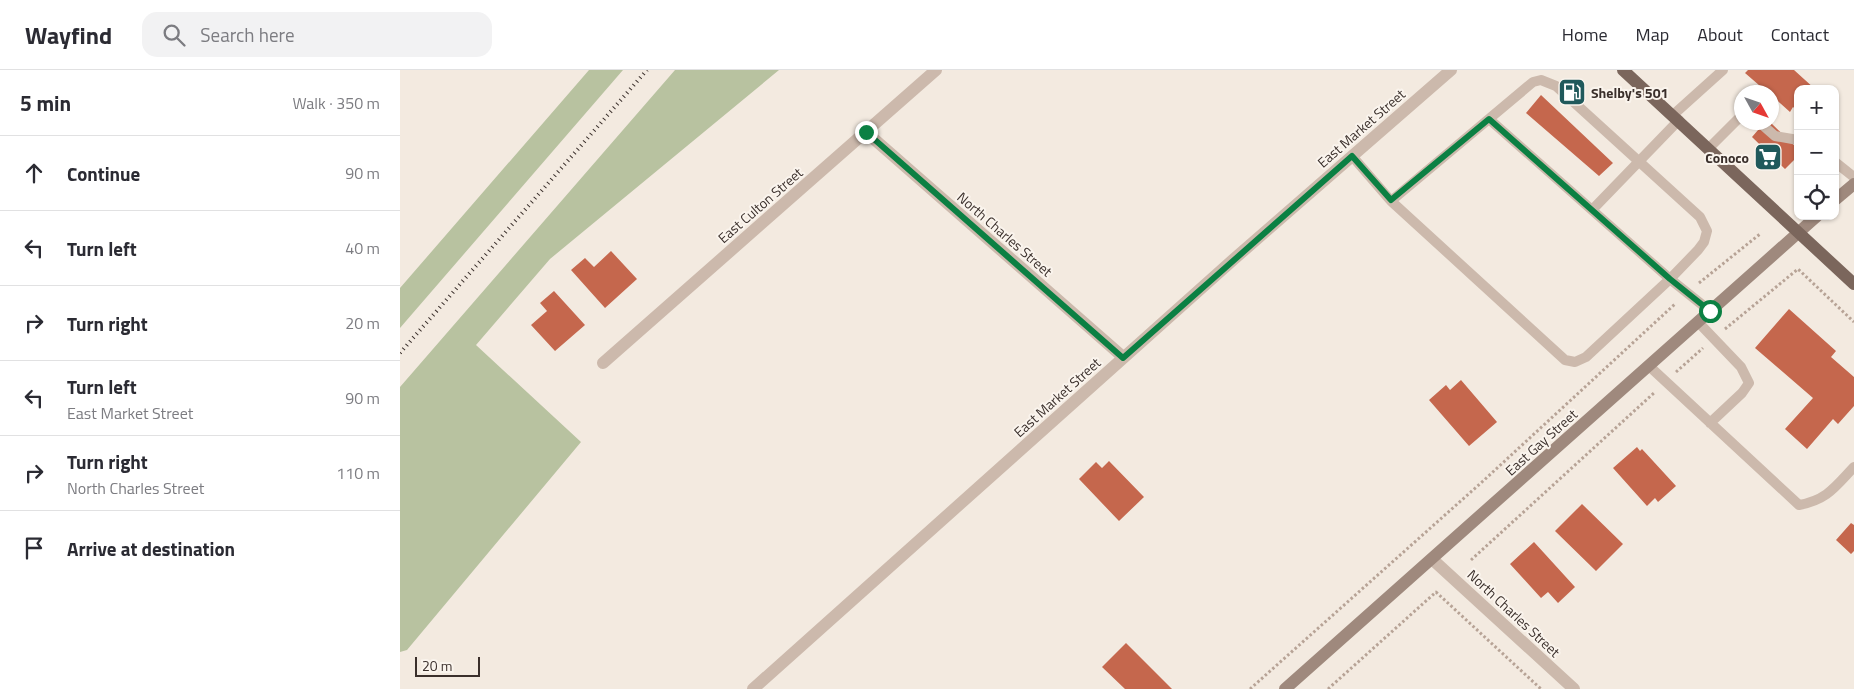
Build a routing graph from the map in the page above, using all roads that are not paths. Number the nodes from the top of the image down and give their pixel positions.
1 (936, 70) edge
2 (1451, 70) edge
3 (1624, 70) edge
4 (1722, 70) edge
5 (1676, 117) junction
6 (1489, 119) junction
7 (1734, 123) edge
8 (1768, 130) edge
9 (866, 132) junction
10 (1794, 139) edge
11 (1709, 148) junction
12 (1352, 156) junction
13 (1639, 161) junction
14 (1839, 165) edge
15 (1854, 177) edge
16 (1854, 184) edge
17 (1839, 197) edge
18 (1391, 200) junction
19 (1592, 210) junction
20 (1812, 220) edge
21 (1798, 232) junction
22 (1670, 279) junction
23 (1854, 284) edge
24 (1710, 311) junction
25 (1698, 322) junction
26 (1123, 358) junction
27 (603, 363) dead end
28 (1649, 366) junction
29 (1710, 423) junction
30 (1854, 466) edge
31 (1432, 559) junction
32 (1571, 688) edge
33 (753, 689) edge
34 (1285, 689) edge

1 - 9 street, East Culton Street
2 - 12 street, East Market Street
3 - 5 main road
4 - 5 lane
5 - 11 main road
5 - 13 lane
6 - 13 lane
6 - 18 lane
6 - 19 lane
7 - 11 lane
8 - 10 lane
9 - 26 street, North Charles Street
9 - 27 street, East Culton Street
11 - 21 main road
12 - 18 lane
12 - 26 street, East Market Street
13 - 19 lane
13 - 22 lane
14 - 15 lane
16 - 17 main road
18 - 22 lane
19 - 22 lane
20 - 21 main road, East Gay Street
21 - 23 main road
21 - 24 main road, East Gay Street
22 - 24 lane
24 - 25 main road, East Gay Street
25 - 28 main road, East Gay Street
25 - 29 lane
26 - 33 street, East Market Street
28 - 29 lane
28 - 31 main road, East Gay Street
29 - 30 lane
31 - 32 street, North Charles Street
31 - 34 main road, East Gay Street

